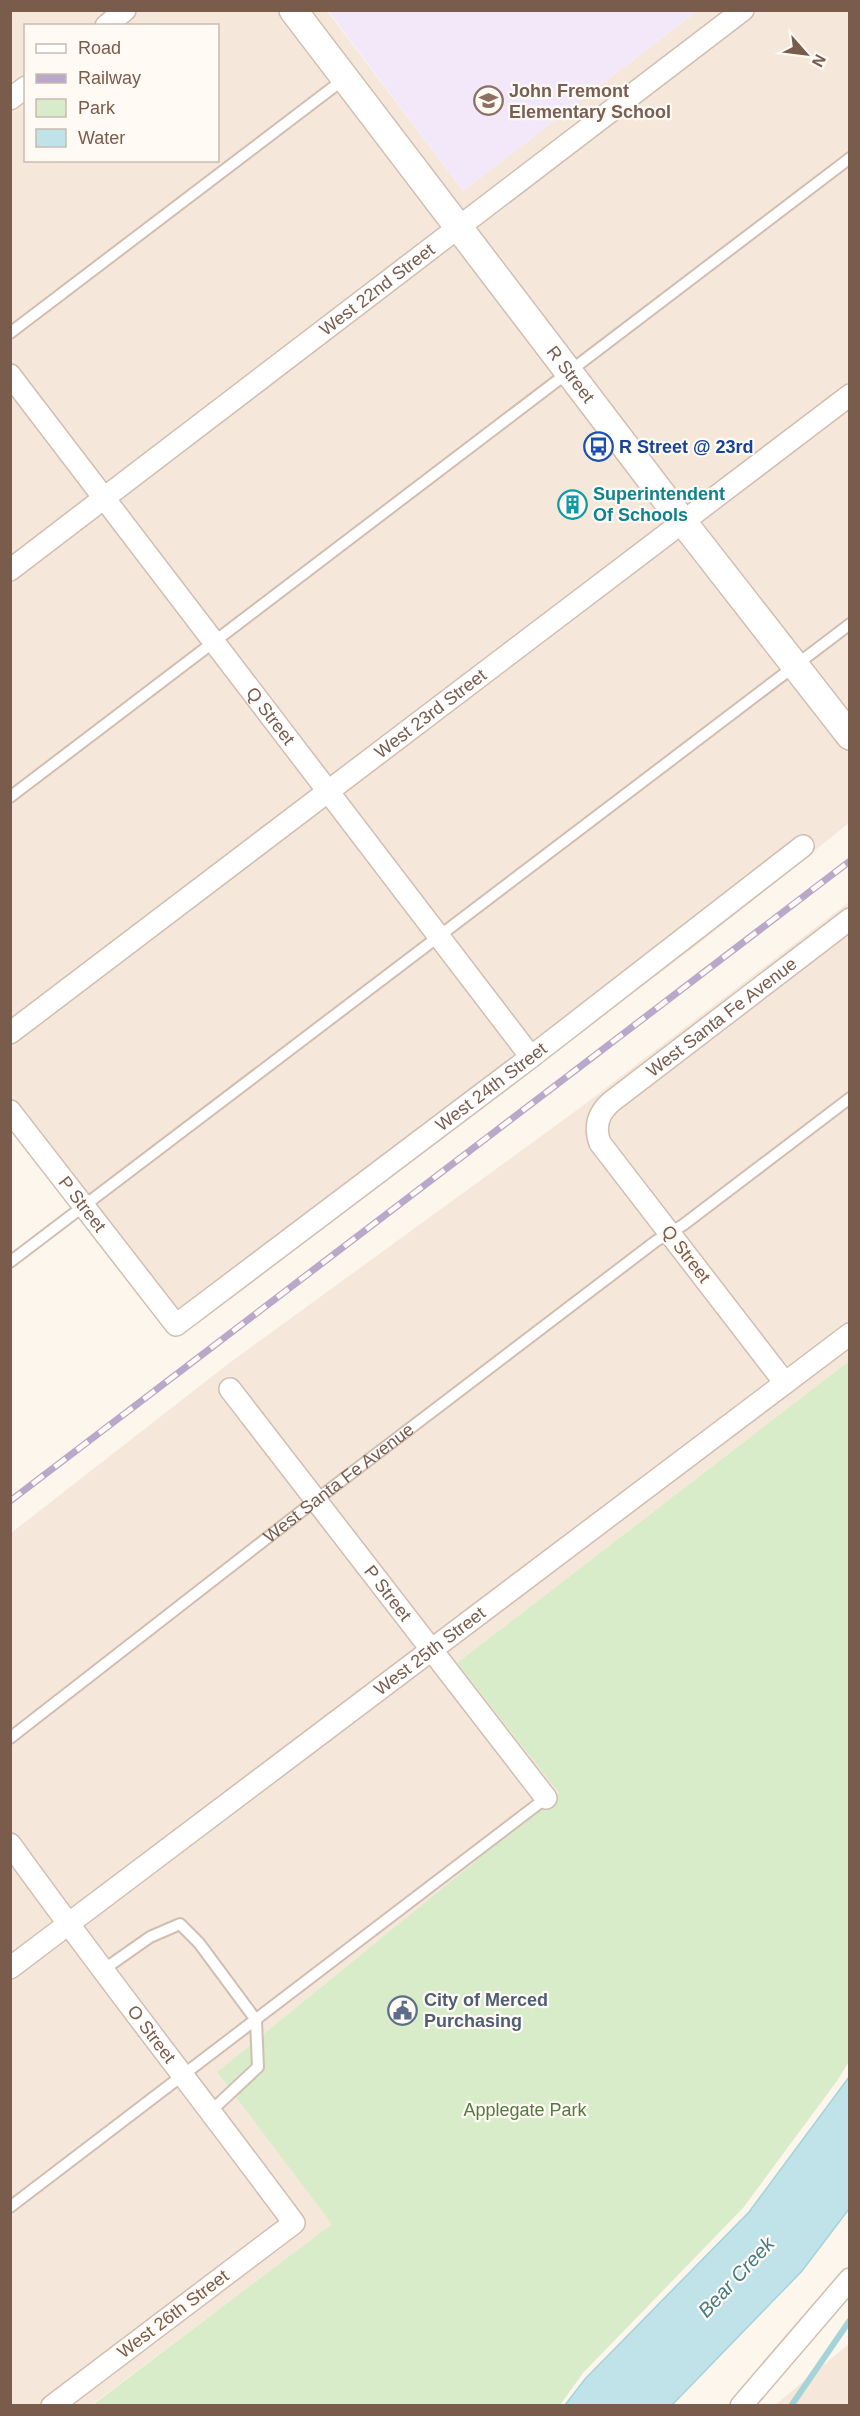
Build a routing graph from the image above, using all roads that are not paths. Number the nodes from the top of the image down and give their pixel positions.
1 (125, 10) edge
2 (293, 10) edge
3 (743, 10) edge
4 (108, 24) edge
5 (345, 78) junction
6 (24, 88) edge
7 (10, 99) edge
8 (849, 158) edge
9 (459, 228) junction
10 (10, 333) edge
11 (569, 372) junction
12 (10, 375) edge
13 (849, 395) edge
14 (105, 498) junction
15 (683, 522) junction
16 (10, 570) edge
17 (849, 624) edge
18 (214, 642) junction
19 (795, 666) junction
20 (849, 736) edge
21 (328, 791) junction
22 (10, 796) edge
23 (803, 846) dead end
24 (849, 919) edge
25 (439, 936) junction
26 (10, 1033) edge
27 (531, 1057) junction
28 (849, 1098) edge
29 (12, 1116) edge
30 (598, 1121) joint
31 (82, 1206) junction
32 (669, 1233) junction
33 (10, 1262) edge
34 (176, 1325) joint
35 (849, 1334) edge
36 (785, 1383) junction
37 (230, 1389) dead end
38 (316, 1500) junction
39 (431, 1649) junction
40 (10, 1738) edge
41 (546, 1798) joint
42 (10, 1844) edge
43 (68, 1924) junction
44 (10, 1968) edge
45 (103, 1970) junction
46 (256, 2020) junction
47 (184, 2075) junction
48 (211, 2111) junction
49 (10, 2207) edge
50 (294, 2223) joint
51 (849, 2279) edge
52 (52, 2406) edge
53 (741, 2406) edge

1 - 4 street
2 - 5 street, R Street
3 - 9 street, West 22nd Street
5 - 9 street, R Street
5 - 10 lane
6 - 7 street
8 - 11 lane
9 - 11 street, R Street
9 - 14 street, West 22nd Street
11 - 15 street, R Street
11 - 18 lane
12 - 14 street, Q Street
13 - 15 street, West 23rd Street
14 - 16 street, West 22nd Street
14 - 18 street, Q Street
15 - 19 street, R Street
15 - 21 street, West 23rd Street
17 - 19 lane
18 - 21 street, Q Street
18 - 22 lane
19 - 20 street, R Street
19 - 25 lane
21 - 25 street, Q Street
21 - 26 street, West 23rd Street
23 - 27 street, West 24th Street
24 - 30 street, West Santa Fe Avenue
25 - 27 street, Q Street
25 - 31 lane
27 - 34 street, West 24th Street
28 - 32 lane, West Santa Fe Avenue
29 - 31 street, P Street
30 - 32 street, Q Street
31 - 33 lane
31 - 34 street, P Street
32 - 36 street, Q Street
32 - 38 lane, West Santa Fe Avenue
35 - 36 street, West 25th Street
36 - 39 street, West 25th Street
37 - 38 street, P Street
38 - 39 street, P Street
38 - 40 lane, West Santa Fe Avenue
39 - 41 street, P Street
39 - 43 street, West 25th Street
41 - 46 lane
42 - 43 street, O Street
43 - 44 street, West 25th Street
43 - 45 street, O Street
45 - 46 lane
45 - 47 street, O Street
46 - 47 lane
46 - 48 lane
47 - 48 street, O Street
47 - 49 lane
48 - 50 street, O Street
50 - 52 street, West 26th Street
51 - 53 street

